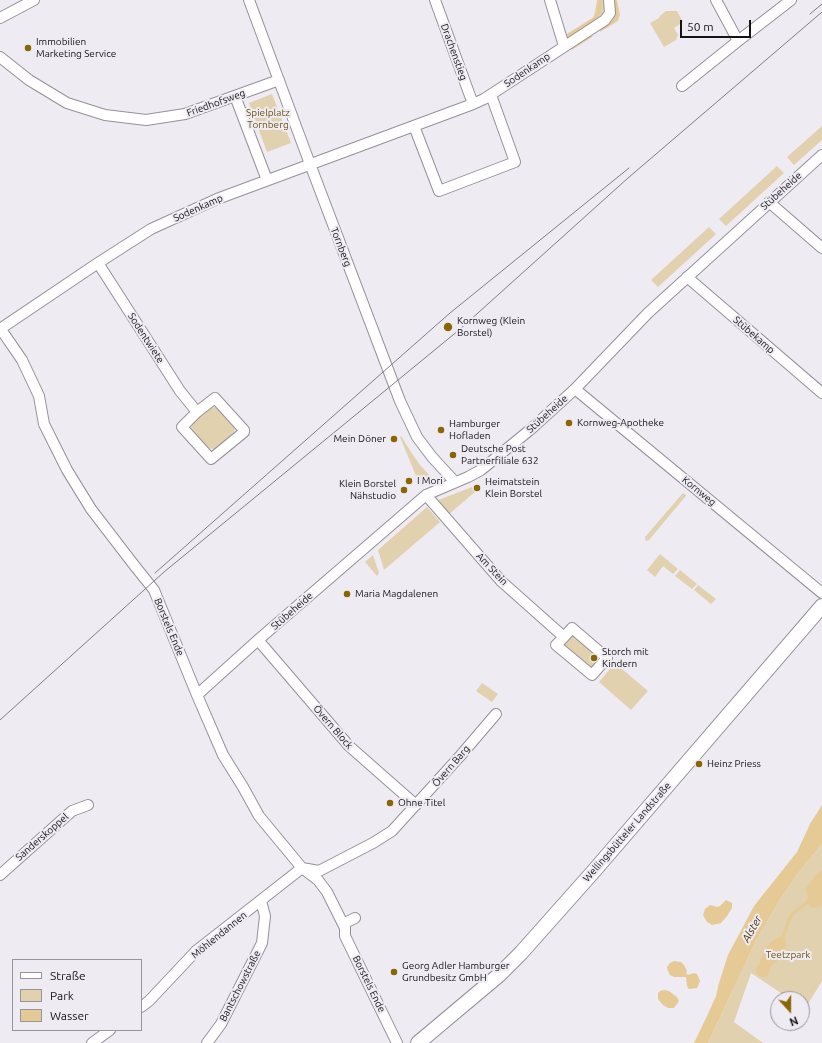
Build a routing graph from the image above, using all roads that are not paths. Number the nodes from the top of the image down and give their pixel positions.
1 (34, 0) edge
2 (249, 0) edge
3 (435, 0) edge
4 (550, 0) edge
5 (609, 0) edge
6 (716, 0) edge
7 (791, 0) edge
8 (0, 18) edge
9 (738, 41) junction
10 (564, 46) junction
11 (0, 57) edge
12 (279, 80) junction
13 (682, 86) dead end
14 (491, 95) junction
15 (234, 96) junction
16 (473, 104) junction
17 (414, 126) junction
18 (822, 154) edge
19 (310, 164) junction
20 (267, 180) junction
21 (769, 202) junction
22 (822, 248) edge
23 (98, 263) junction
24 (687, 277) junction
25 (0, 328) edge
26 (574, 389) junction
27 (822, 393) edge
28 (197, 412) junction
29 (455, 482) junction
30 (426, 495) junction
31 (822, 593) edge
32 (822, 606) edge
33 (564, 637) junction
34 (258, 640) junction
35 (197, 695) junction
36 (496, 714) dead end
37 (88, 805) dead end
38 (416, 805) junction
39 (302, 868) junction
40 (0, 875) edge
41 (261, 901) junction
42 (355, 918) dead end
43 (343, 924) junction
44 (142, 1006) edge
45 (109, 1031) edge
46 (92, 1043) edge
47 (207, 1043) edge
48 (398, 1043) edge
49 (418, 1043) edge

1 - 8 street
2 - 12 street, Tornberg
3 - 16 street, Drachenstieg
4 - 10 street
5 - 10 street, Sodenkamp
6 - 9 street
7 - 9 street
9 - 13 street
10 - 14 street, Sodenkamp
11 - 15 street, Friedhofsweg
12 - 15 street, Friedhofsweg
12 - 19 street, Tornberg
14 - 16 street, Sodenkamp
14 - 17 street
15 - 20 street
16 - 17 street, Sodenkamp
17 - 19 street, Sodenkamp
18 - 21 street, Stübeheide
19 - 20 street, Sodenkamp
19 - 29 street, Tornberg
20 - 23 street, Sodenkamp
21 - 22 street
21 - 24 street, Stübeheide
23 - 25 street, Sodenkamp
23 - 28 street, Sodentwiete
24 - 26 street, Stübeheide
24 - 27 street, Stübekamp
25 - 35 street, Borstels Ende
26 - 29 street, Stübeheide
26 - 31 street, Kornweg
28 - 28 street
29 - 30 street, Stübeheide
30 - 33 street, Am Stein
30 - 34 street, Stübeheide
32 - 49 main road, Wellingsbütteler Landstraße
33 - 33 street
34 - 35 street, Stübeheide
34 - 38 street, Övern Block
35 - 39 street, Borstels Ende
36 - 38 street, Övern Barg
37 - 40 street, Sanderskoppel
38 - 39 street, Övern Barg
39 - 41 street, Möhlendannen
39 - 43 street, Borstels Ende
41 - 44 street, Möhlendannen
41 - 47 street, Bantschowstraße
42 - 43 street
43 - 48 street, Borstels Ende
45 - 46 street

